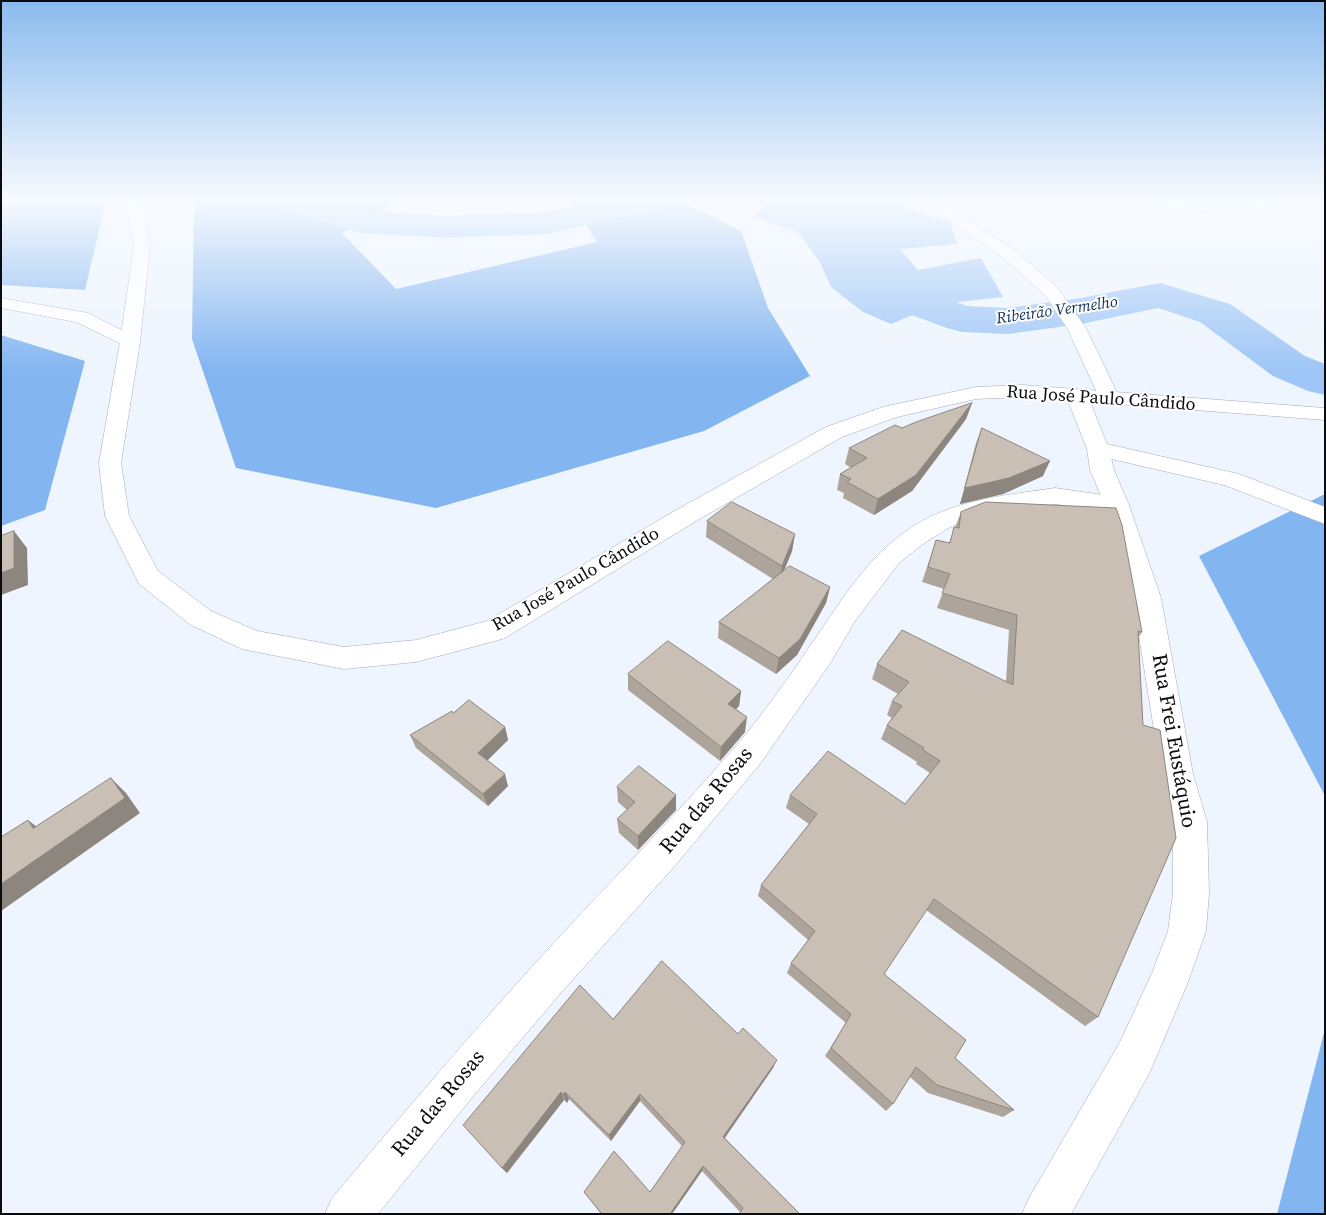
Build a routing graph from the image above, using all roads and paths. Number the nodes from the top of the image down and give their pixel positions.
1 (141, 257) edge
2 (1011, 257) edge
3 (1, 304) edge
4 (130, 342) junction
5 (1077, 396) junction
6 (1110, 398) junction
7 (1325, 414) edge
8 (1098, 449) junction
9 (1117, 505) junction
10 (1325, 516) edge
11 (348, 1214) edge
12 (1045, 1214) edge

1 - 4 street, Rua José Paulo Cândido
2 - 6 street
3 - 4 street
4 - 5 street, Rua José Paulo Cândido
5 - 6 street, Rua José Paulo Cândido
5 - 8 street, Rua Frei Eustáquio
6 - 7 street, Rua José Paulo Cândido
8 - 9 street, Rua Frei Eustáquio
8 - 10 street
9 - 11 street, Rua das Rosas
9 - 12 street, Rua Frei Eustáquio

